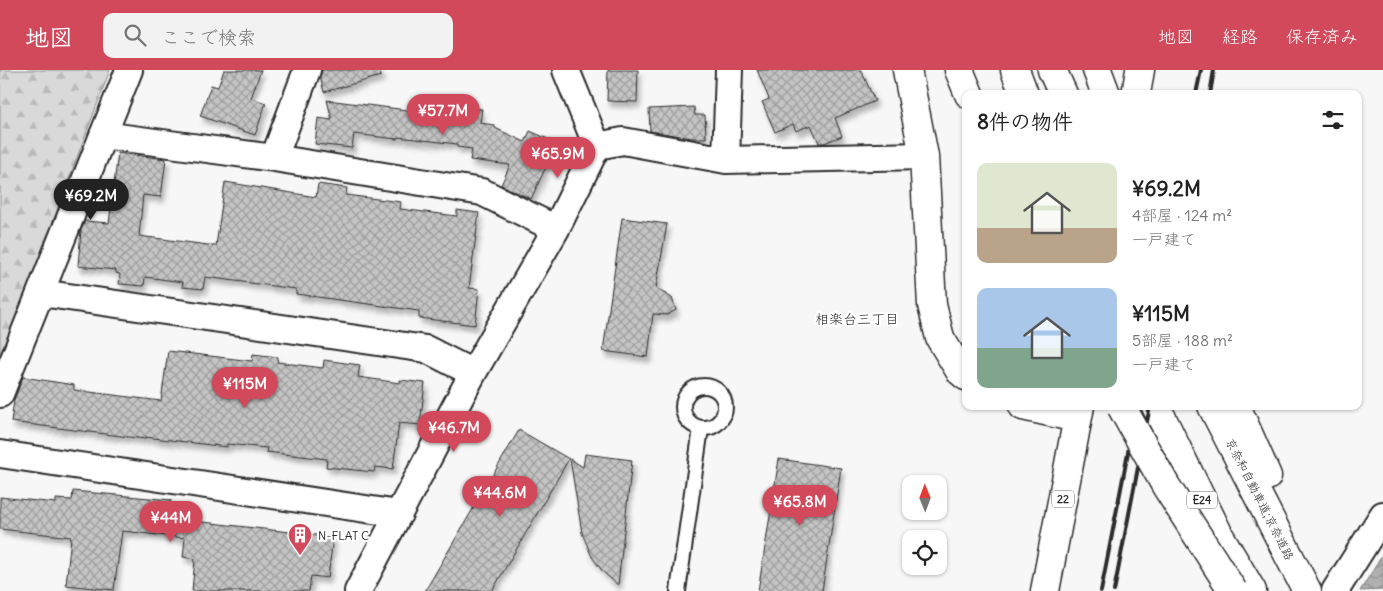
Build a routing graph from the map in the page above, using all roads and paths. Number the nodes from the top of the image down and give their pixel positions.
1 (129, 70) edge
2 (307, 70) edge
3 (566, 70) edge
4 (729, 70) edge
5 (908, 70) edge
6 (959, 70) edge
7 (1015, 70) edge
8 (1052, 70) edge
9 (1097, 70) edge
10 (1140, 70) edge
11 (967, 90) edge
12 (1022, 90) edge
13 (1061, 90) edge
14 (1104, 90) edge
15 (1137, 90) edge
16 (103, 135) junction
17 (596, 146) junction
18 (924, 156) junction
19 (274, 158) junction
20 (726, 160) junction
21 (556, 229) junction
22 (41, 293) junction
23 (473, 373) junction
24 (962, 373) edge
25 (0, 394) edge
26 (1060, 410) edge
27 (1123, 410) edge
28 (1158, 410) edge
29 (1214, 410) edge
30 (1238, 410) edge
31 (1079, 412) edge
32 (701, 428) dead end
33 (0, 454) edge
34 (399, 514) junction
35 (1383, 515) edge
36 (358, 591) edge
37 (678, 591) edge
38 (1045, 591) edge
39 (1233, 591) edge
40 (1252, 591) edge
41 (1307, 591) edge
42 (1322, 591) edge
43 (1335, 591) edge

1 - 16 street
2 - 19 street
3 - 17 street
4 - 20 street
5 - 18 main road
6 - 11 main road
7 - 12 main road
8 - 13 main road
9 - 14 main road
10 - 15 main road
16 - 19 street
16 - 22 street
17 - 20 street
17 - 21 street
18 - 20 street
18 - 24 main road
19 - 21 street
21 - 23 street
22 - 23 street
22 - 25 street
23 - 34 street
26 - 31 main road
27 - 39 main road, bridge
28 - 40 main road, E24
29 - 41 main road, 京奈和自動車道;京奈道路
30 - 42 main road
31 - 38 main road, 22
32 - 37 lane
33 - 34 street
34 - 36 street
35 - 43 street

